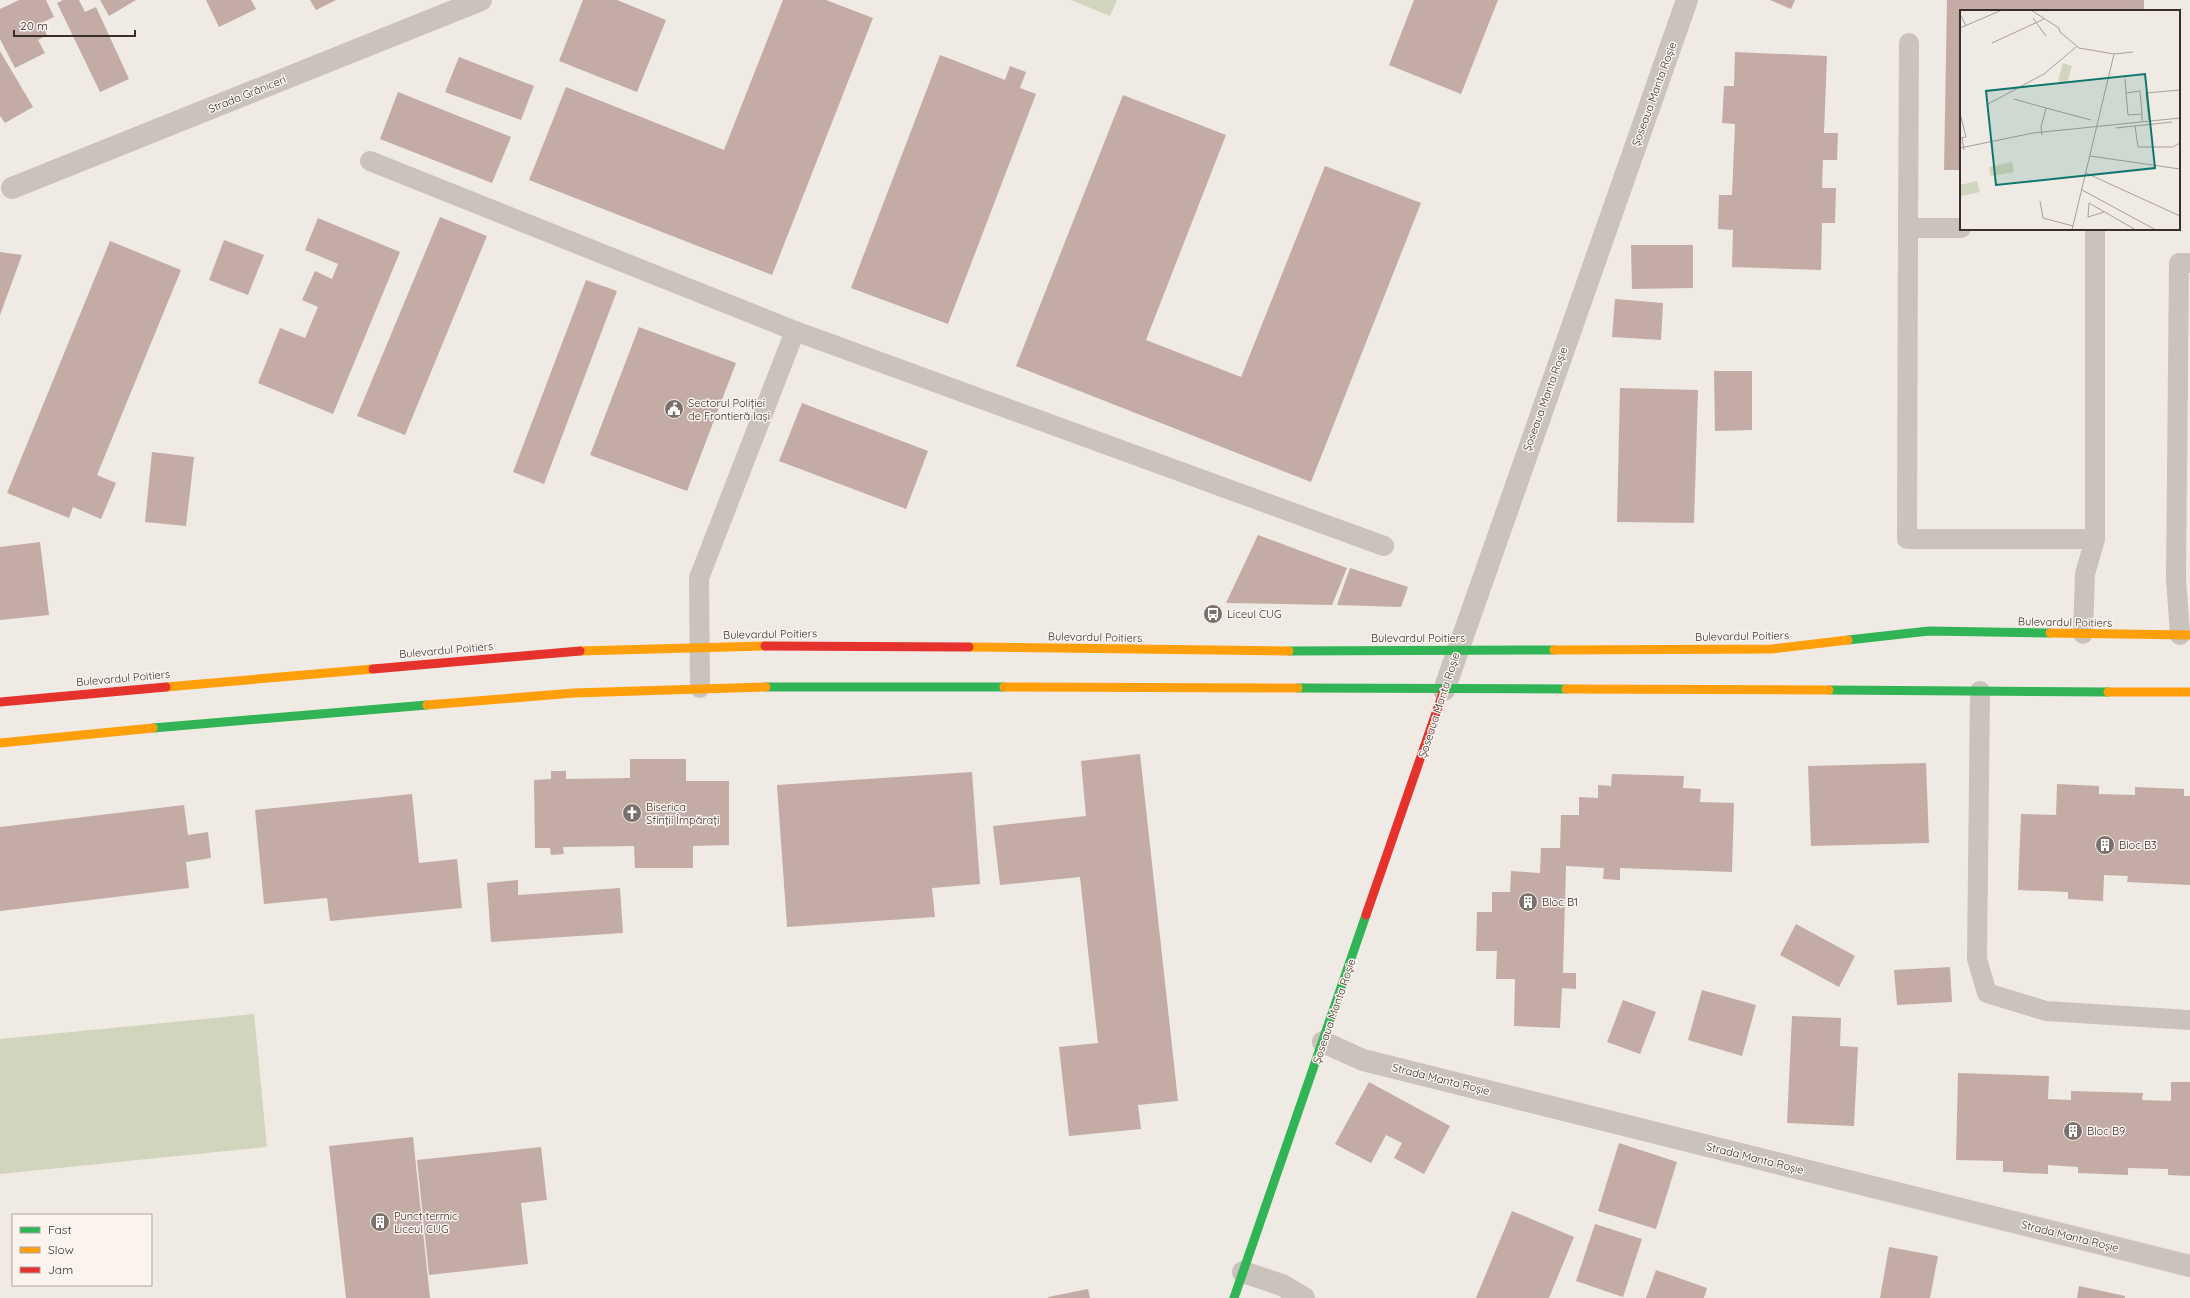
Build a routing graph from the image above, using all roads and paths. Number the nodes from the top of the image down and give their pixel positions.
1 (481, 0) edge
2 (1687, 0) edge
3 (1909, 43) dead end
4 (370, 160) dead end
5 (12, 188) dead end
6 (1908, 228) junction
7 (1960, 228) edge
8 (2095, 230) edge
9 (2190, 263) edge
10 (795, 331) junction
11 (2095, 540) junction
12 (1384, 546) dead end
13 (2083, 634) junction
14 (2185, 635) edge
15 (700, 647) junction
16 (1457, 649) junction
17 (700, 688) junction
18 (1444, 690) junction
19 (1980, 691) junction
20 (2190, 692) edge
21 (0, 702) edge
22 (0, 743) edge
23 (2190, 1020) edge
24 (1323, 1042) junction
25 (2190, 1266) edge
26 (1243, 1272) junction
27 (1234, 1298) edge
28 (1304, 1298) edge

1 - 5 street, Strada Grăniceri
2 - 16 street, Șoseaua Manta Roșie
3 - 6 lane
4 - 10 lane
6 - 7 lane
6 - 11 lane
8 - 11 lane
9 - 14 lane
10 - 12 lane
10 - 15 lane
11 - 13 lane
13 - 14 main road, Bulevardul Poitiers
13 - 16 main road, Bulevardul Poitiers
15 - 16 main road, Bulevardul Poitiers
15 - 17 lane
15 - 21 main road, Bulevardul Poitiers
16 - 18 street, Șoseaua Manta Roșie
17 - 18 main road
17 - 22 main road
18 - 19 main road
18 - 24 main road, Șoseaua Manta Roșie
19 - 20 main road
19 - 23 lane
24 - 25 street, Strada Manta Roșie
24 - 26 main road, Șoseaua Manta Roșie
26 - 27 main road, Șoseaua Manta Roșie
26 - 28 street

